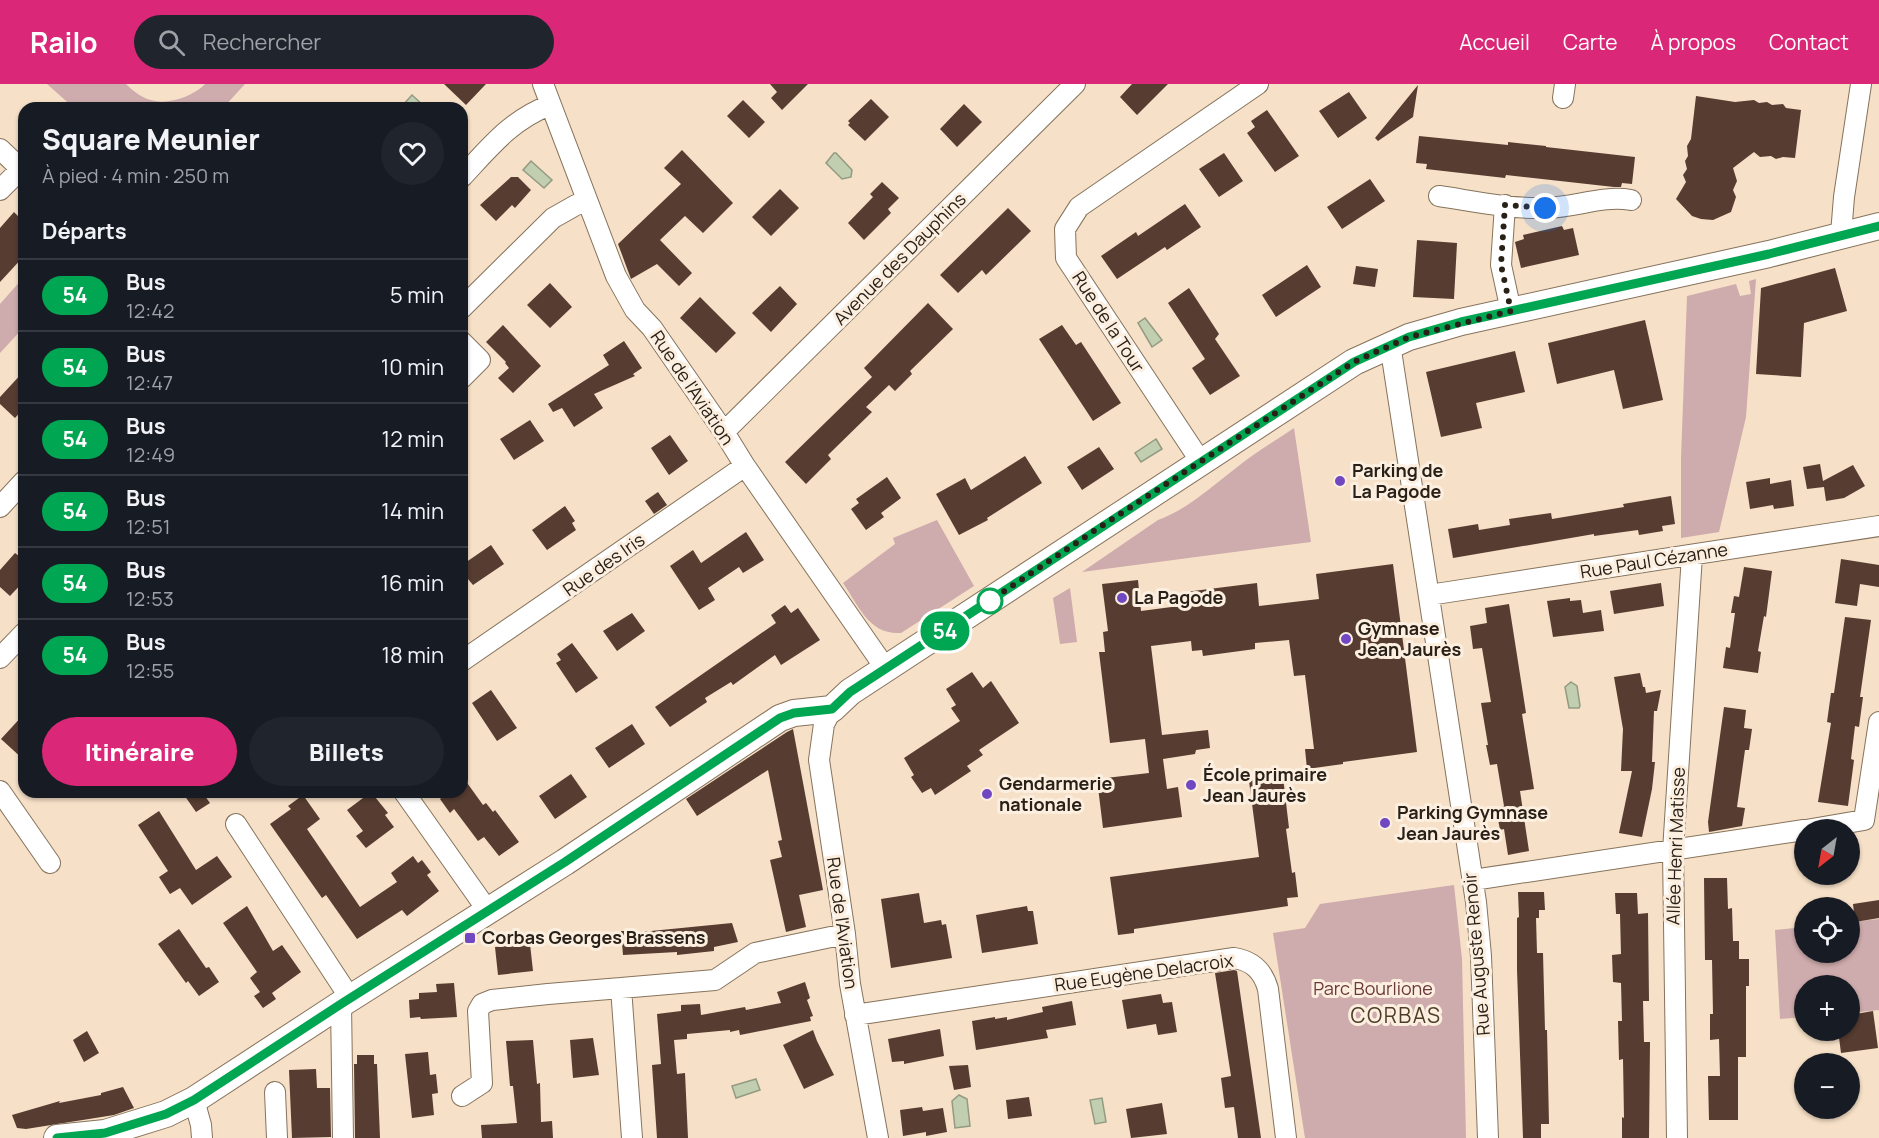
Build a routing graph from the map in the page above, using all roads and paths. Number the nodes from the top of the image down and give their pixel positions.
1 (543, 84) edge
2 (1075, 84) edge
3 (1258, 84) edge
4 (1861, 84) edge
5 (550, 105) junction
6 (0, 149) edge
7 (18, 165) edge
8 (18, 171) edge
9 (468, 171) edge
10 (0, 190) edge
11 (1439, 196) dead end
12 (1631, 200) dead end
13 (587, 202) junction
14 (1505, 205) junction
15 (1879, 226) edge
16 (1841, 234) junction
17 (468, 302) edge
18 (1511, 311) junction
19 (1390, 344) junction
20 (468, 348) edge
21 (468, 372) edge
22 (724, 432) junction
23 (1201, 462) junction
24 (745, 466) junction
25 (18, 488) edge
26 (0, 507) edge
27 (1879, 526) edge
28 (1692, 555) junction
29 (1429, 595) junction
30 (18, 639) edge
31 (0, 658) edge
32 (468, 658) edge
33 (886, 669) junction
34 (832, 709) junction
35 (1879, 722) edge
36 (0, 791) edge
37 (408, 798) edge
38 (1860, 821) edge
39 (236, 824) dead end
40 (1794, 832) edge
41 (1673, 851) junction
42 (50, 863) dead end
43 (1473, 880) junction
44 (488, 911) junction
45 (845, 934) junction
46 (621, 988) junction
47 (345, 1001) junction
48 (855, 1015) junction
49 (276, 1092) dead end
50 (462, 1096) dead end
51 (194, 1100) junction
52 (57, 1138) edge
53 (202, 1138) edge
54 (277, 1138) edge
55 (344, 1138) edge
56 (632, 1138) edge
57 (878, 1138) edge
58 (1286, 1138) edge
59 (1488, 1138) edge
60 (1677, 1138) edge

1 - 5 street, Rue de l'Aviation
2 - 22 street, Avenue des Dauphins
3 - 23 street, Rue de la Tour
4 - 16 street
5 - 9 street
5 - 13 street, Rue de l'Aviation
6 - 7 street
8 - 10 street
11 - 14 street
12 - 14 street
13 - 17 street
13 - 22 street, Rue de l'Aviation
14 - 18 street
15 - 16 street
16 - 18 street
18 - 19 street
19 - 23 street
19 - 29 street, Rue Auguste Renoir
20 - 21 street
22 - 24 street, Rue de l'Aviation
23 - 33 street
24 - 32 street, Rue des Iris
24 - 33 street, Rue de l'Aviation
25 - 26 street
27 - 28 street, Rue Paul Cézanne
28 - 29 street, Rue Paul Cézanne
28 - 41 street, Allée Henri Matisse
29 - 43 street, Rue Auguste Renoir
30 - 31 street
33 - 34 street
34 - 44 street
34 - 45 street, Rue de l'Aviation
35 - 38 street
36 - 42 street
37 - 44 street
39 - 47 street
40 - 41 street
41 - 43 street
41 - 60 street, Allée Henri Matisse
43 - 59 street, Rue Auguste Renoir
44 - 47 street
45 - 46 street
45 - 48 street, Rue de l'Aviation
46 - 50 street
46 - 56 street
47 - 51 street
47 - 55 street
48 - 57 street, Rue de l'Aviation
48 - 58 street, Rue Eugène Delacroix
49 - 54 street
51 - 52 street
51 - 53 street

